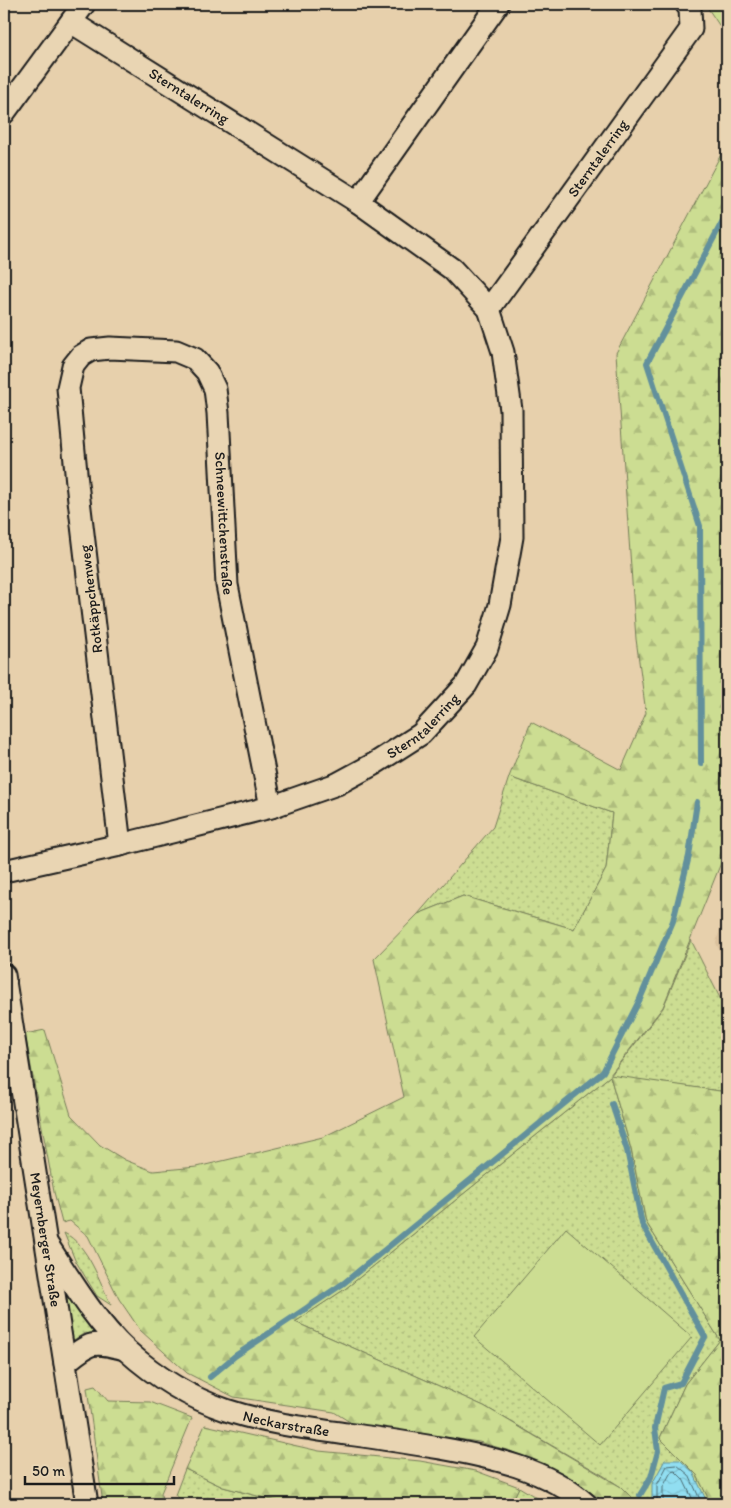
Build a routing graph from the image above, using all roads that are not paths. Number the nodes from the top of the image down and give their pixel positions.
1 (84, 4) edge
2 (498, 4) edge
3 (686, 4) edge
4 (71, 22) junction
5 (4, 113) edge
6 (358, 202) junction
7 (489, 309) junction
8 (81, 356) joint
9 (271, 807) junction
10 (120, 845) junction
11 (4, 871) edge
12 (4, 975) edge
13 (47, 1244) junction
14 (125, 1349) junction
15 (64, 1363) junction
16 (87, 1504) edge
17 (586, 1504) edge

1 - 4 street
2 - 6 street
3 - 7 street, Sterntalerring
4 - 5 street
4 - 6 street, Sterntalerring
6 - 7 street, Sterntalerring
7 - 9 street, Sterntalerring
8 - 9 street, Schneewittchenstraße
8 - 10 street, Rotkäppchenweg
9 - 10 street, Sterntalerring
10 - 11 street, Sterntalerring
12 - 13 street, Meyernberger Straße
13 - 14 street, Neckarstraße
13 - 15 street, Meyernberger Straße
14 - 15 street
14 - 17 street, Neckarstraße
15 - 16 street, Meyernberger Straße

